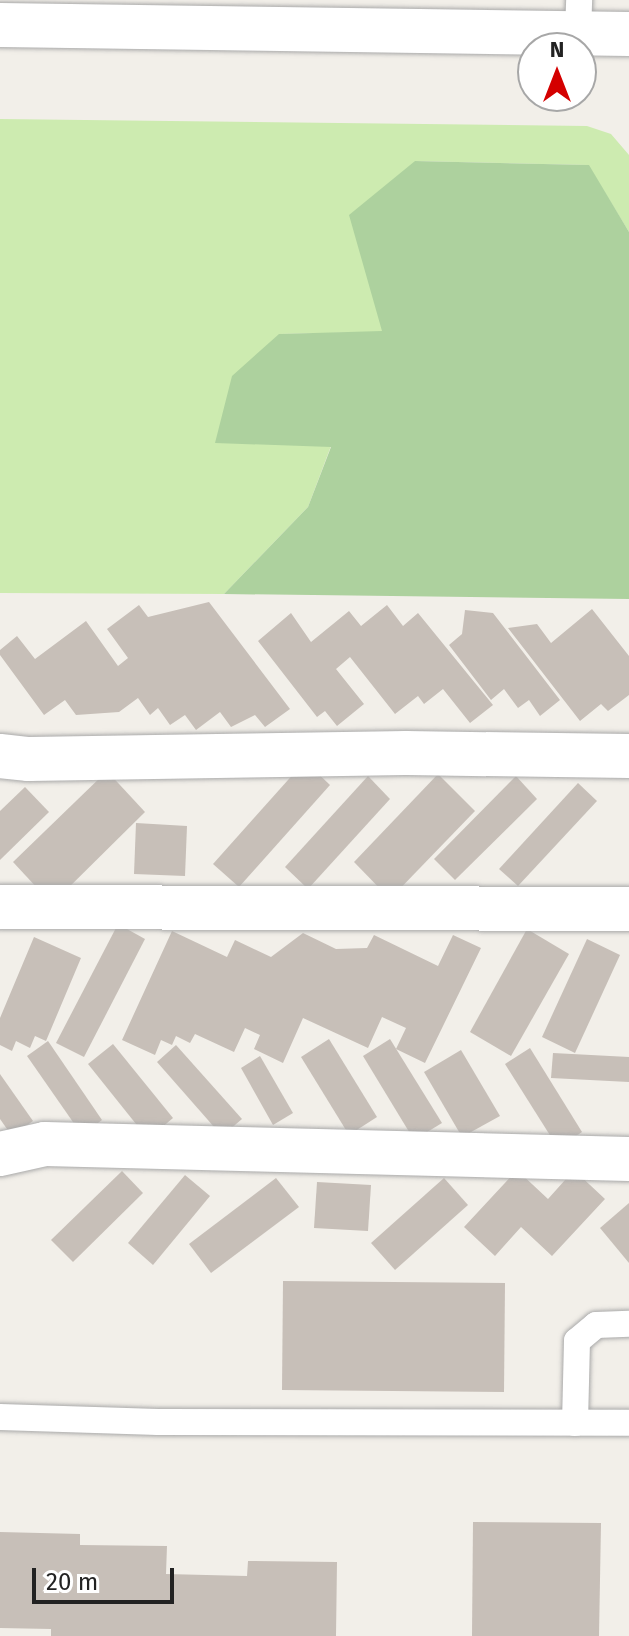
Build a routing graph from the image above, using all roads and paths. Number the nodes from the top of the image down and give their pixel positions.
1 (578, 17) edge
2 (0, 25) edge
3 (629, 34) edge
4 (0, 756) edge
5 (629, 756) edge
6 (0, 907) edge
7 (629, 909) edge
8 (0, 1154) edge
9 (629, 1159) edge
10 (629, 1324) edge
11 (0, 1417) edge
12 (575, 1423) junction
13 (629, 1423) edge

1 - 2 street
1 - 3 street
4 - 5 street
6 - 7 street
8 - 9 street
10 - 12 lane
11 - 12 lane
12 - 13 lane

